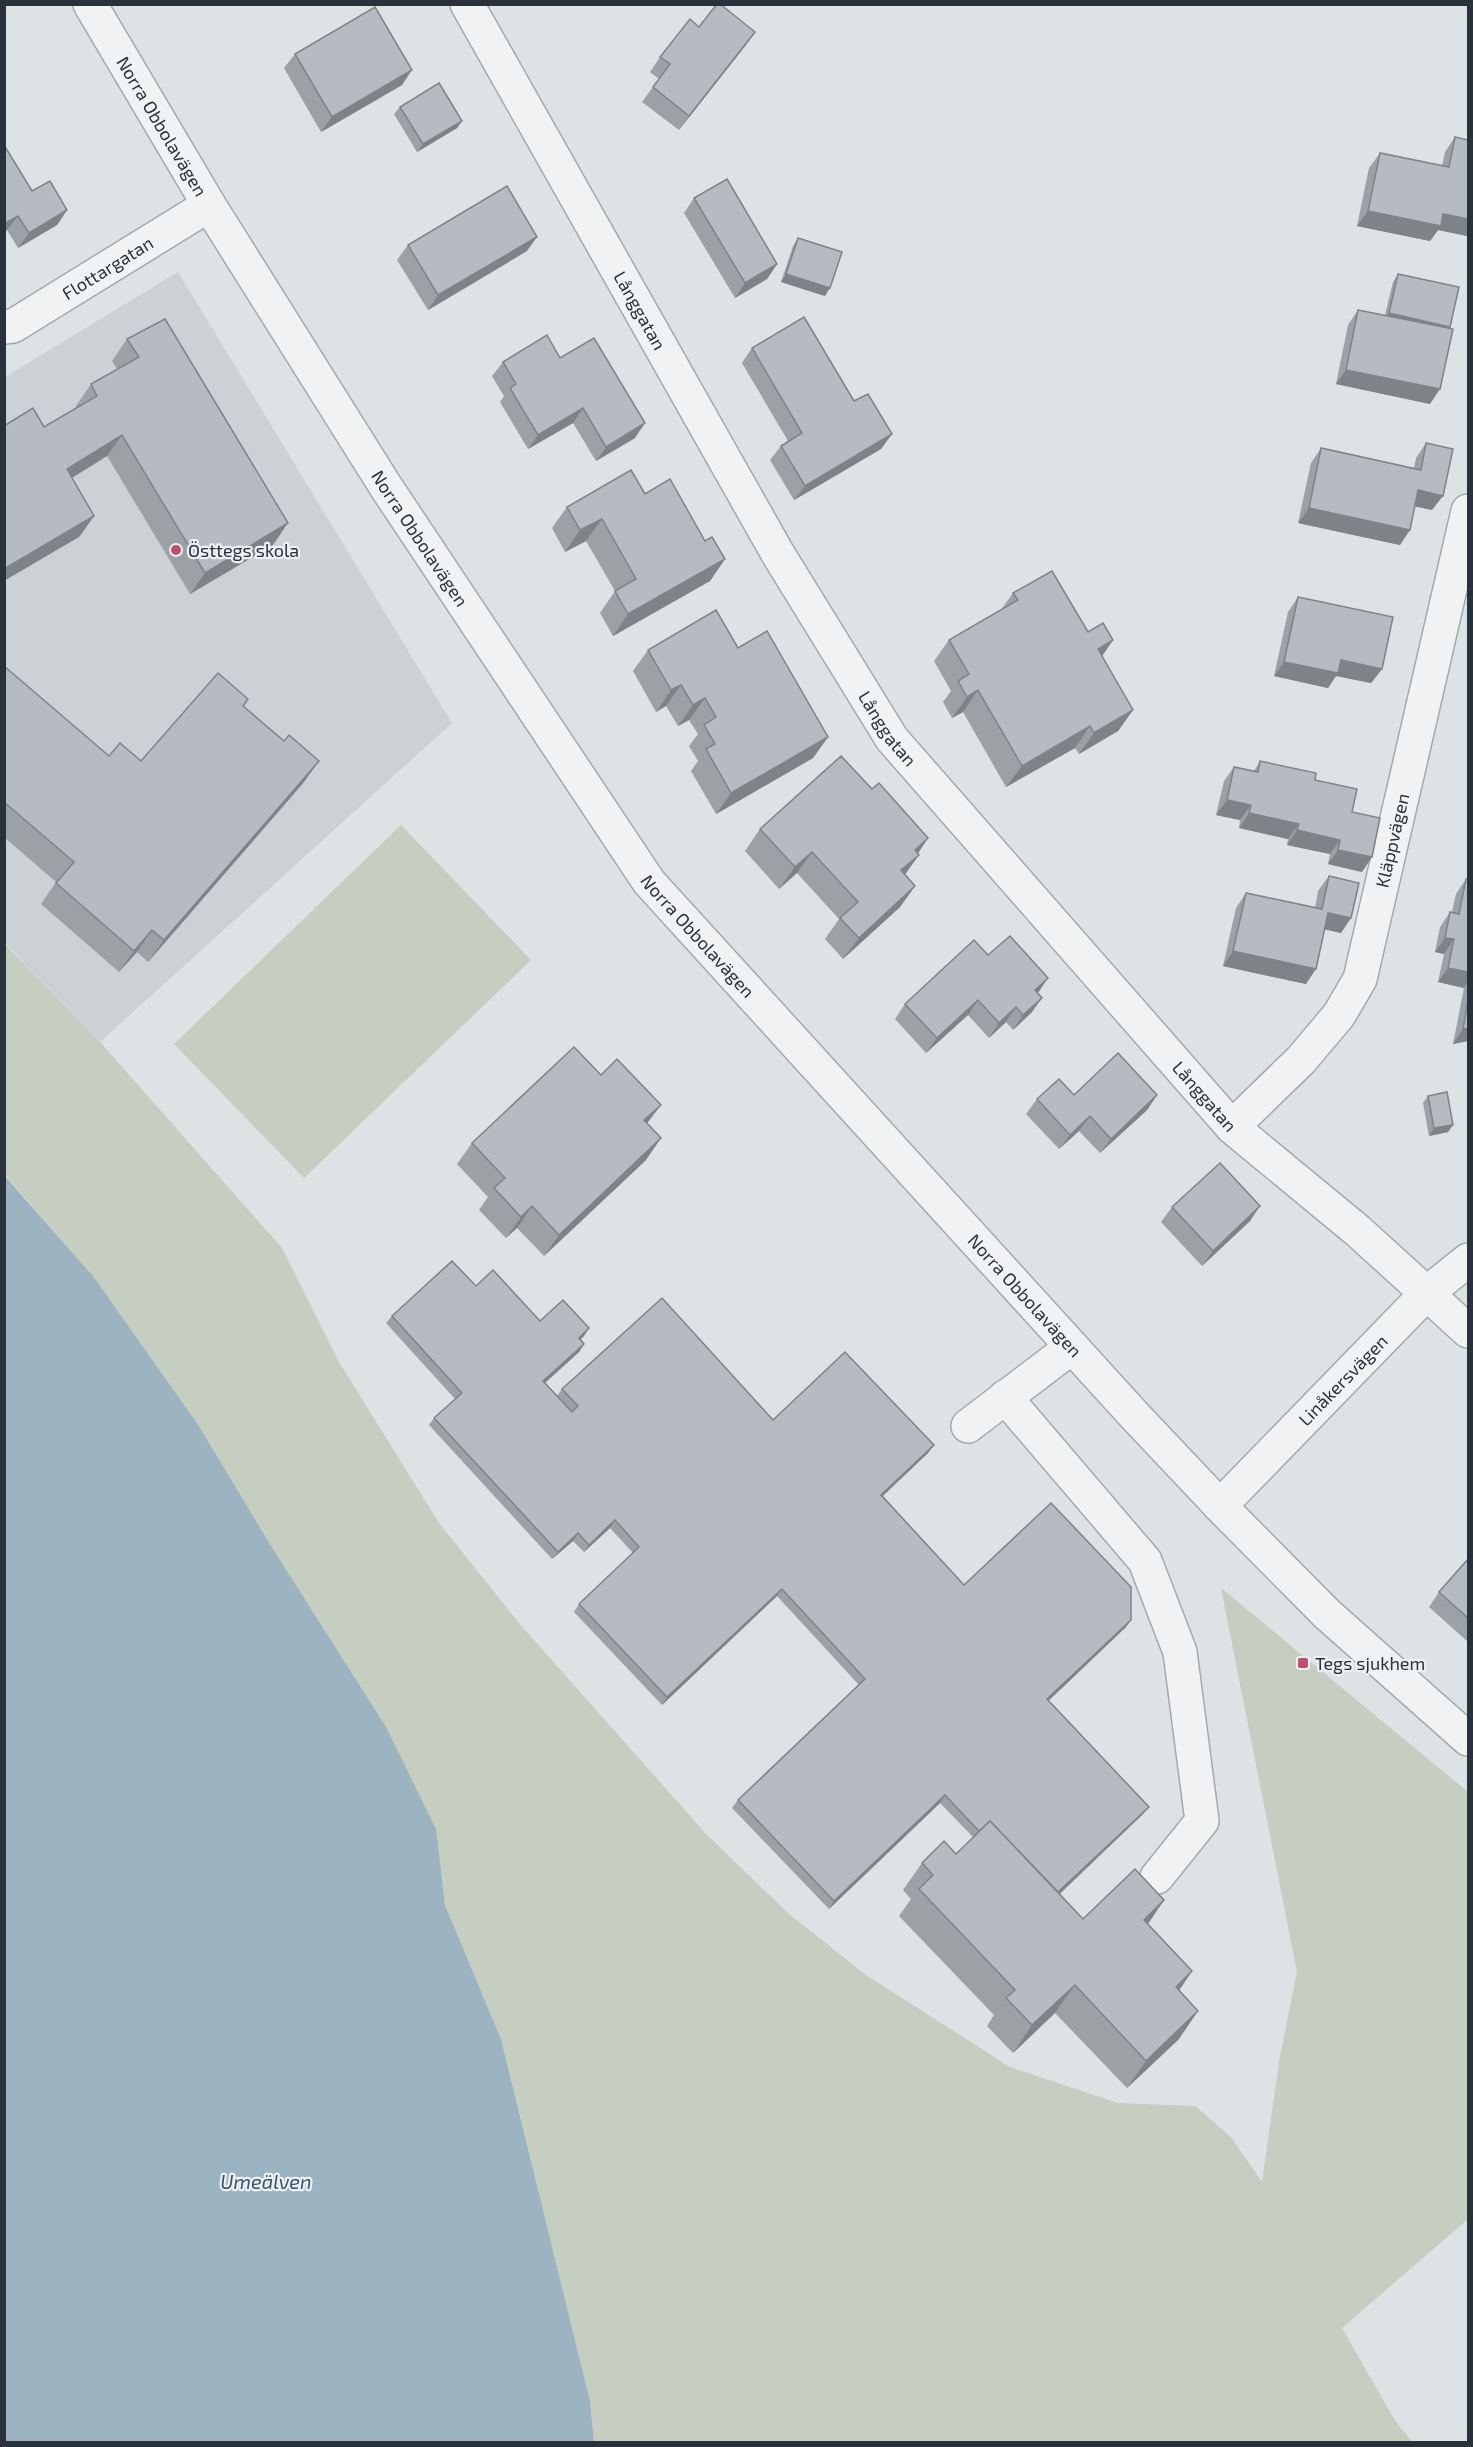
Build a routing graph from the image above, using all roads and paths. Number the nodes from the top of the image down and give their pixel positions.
1 (90, 4) edge
2 (467, 4) edge
3 (209, 206) junction
4 (4, 327) edge
5 (1468, 511) edge
6 (1232, 1127) junction
7 (1468, 1260) edge
8 (1427, 1293) junction
9 (1468, 1331) edge
10 (1072, 1347) junction
11 (1005, 1397) junction
12 (968, 1426) dead end
13 (1221, 1506) junction
14 (1468, 1739) edge
15 (1157, 1877) dead end

1 - 3 street, Norra Obbolavägen
2 - 6 street, Långgatan
3 - 4 street, Flottargatan
3 - 10 street, Norra Obbolavägen
5 - 6 street, Kläppvägen
6 - 8 street, Långgatan
7 - 8 street, Linåkersvägen
8 - 9 street, Långgatan
8 - 13 street, Linåkersvägen
10 - 11 street
10 - 13 street, Norra Obbolavägen
11 - 12 street
11 - 15 street
13 - 14 street, Norra Obbolavägen

